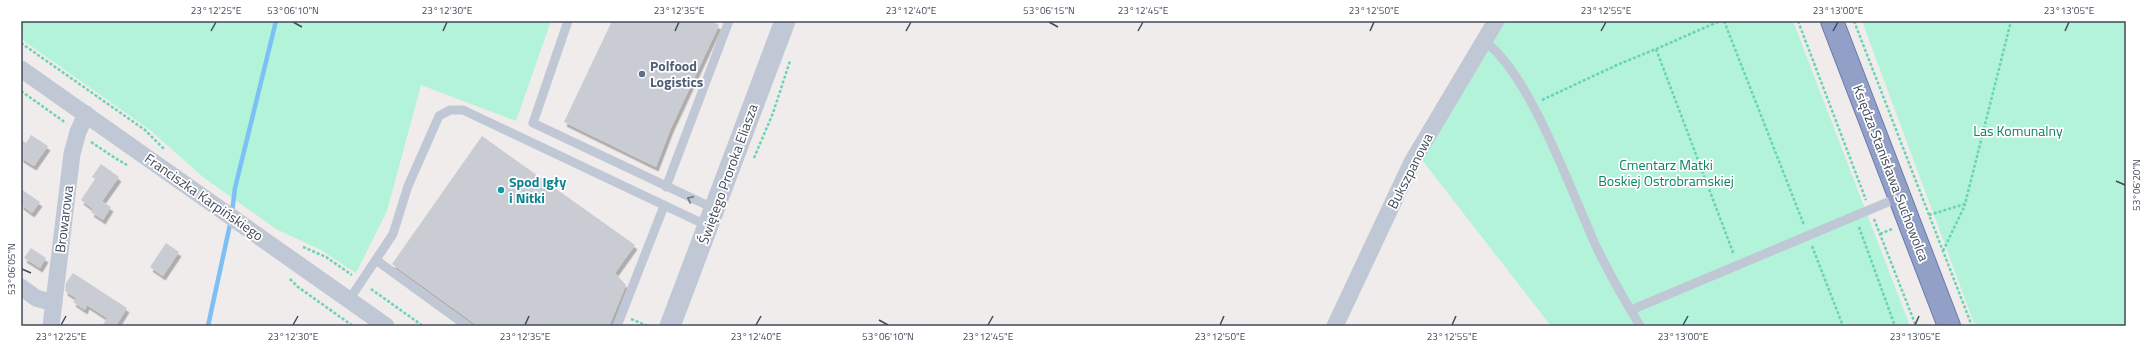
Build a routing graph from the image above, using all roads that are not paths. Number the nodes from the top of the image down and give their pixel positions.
1 (568, 21) edge
2 (729, 21) edge
3 (785, 21) edge
4 (1496, 21) edge
5 (1832, 21) edge
6 (1484, 40) junction
7 (21, 69) edge
8 (86, 114) junction
9 (666, 187) junction
10 (1900, 197) junction
11 (664, 206) junction
12 (712, 218) junction
13 (376, 260) junction
14 (21, 287) edge
15 (349, 300) junction
16 (54, 303) junction
17 (1631, 310) junction
18 (51, 326) edge
19 (386, 326) edge
20 (468, 326) edge
21 (617, 326) edge
22 (670, 326) edge
23 (1335, 326) edge
24 (1640, 326) edge
25 (1949, 326) edge

1 - 9 lane
2 - 9 lane
3 - 12 street, Świętego Proroka Eliasza
4 - 6 street, Bukszpanowa
5 - 10 highway, Księdza Stanisława Suchowolca
6 - 17 lane
6 - 23 street, Bukszpanowa
7 - 8 street, Franciszka Karpińskiego
8 - 15 street, Franciszka Karpińskiego
8 - 16 street, Browarowa
12 -> 9 lane
10 - 17 lane
10 - 25 highway, Księdza Stanisława Suchowolca
11 - 12 lane
11 - 13 lane
11 - 21 lane
12 - 22 street, Świętego Proroka Eliasza
13 - 15 lane
13 - 20 lane
14 - 16 street
15 - 19 street, Franciszka Karpińskiego
16 - 18 street, Browarowa
17 - 24 lane

